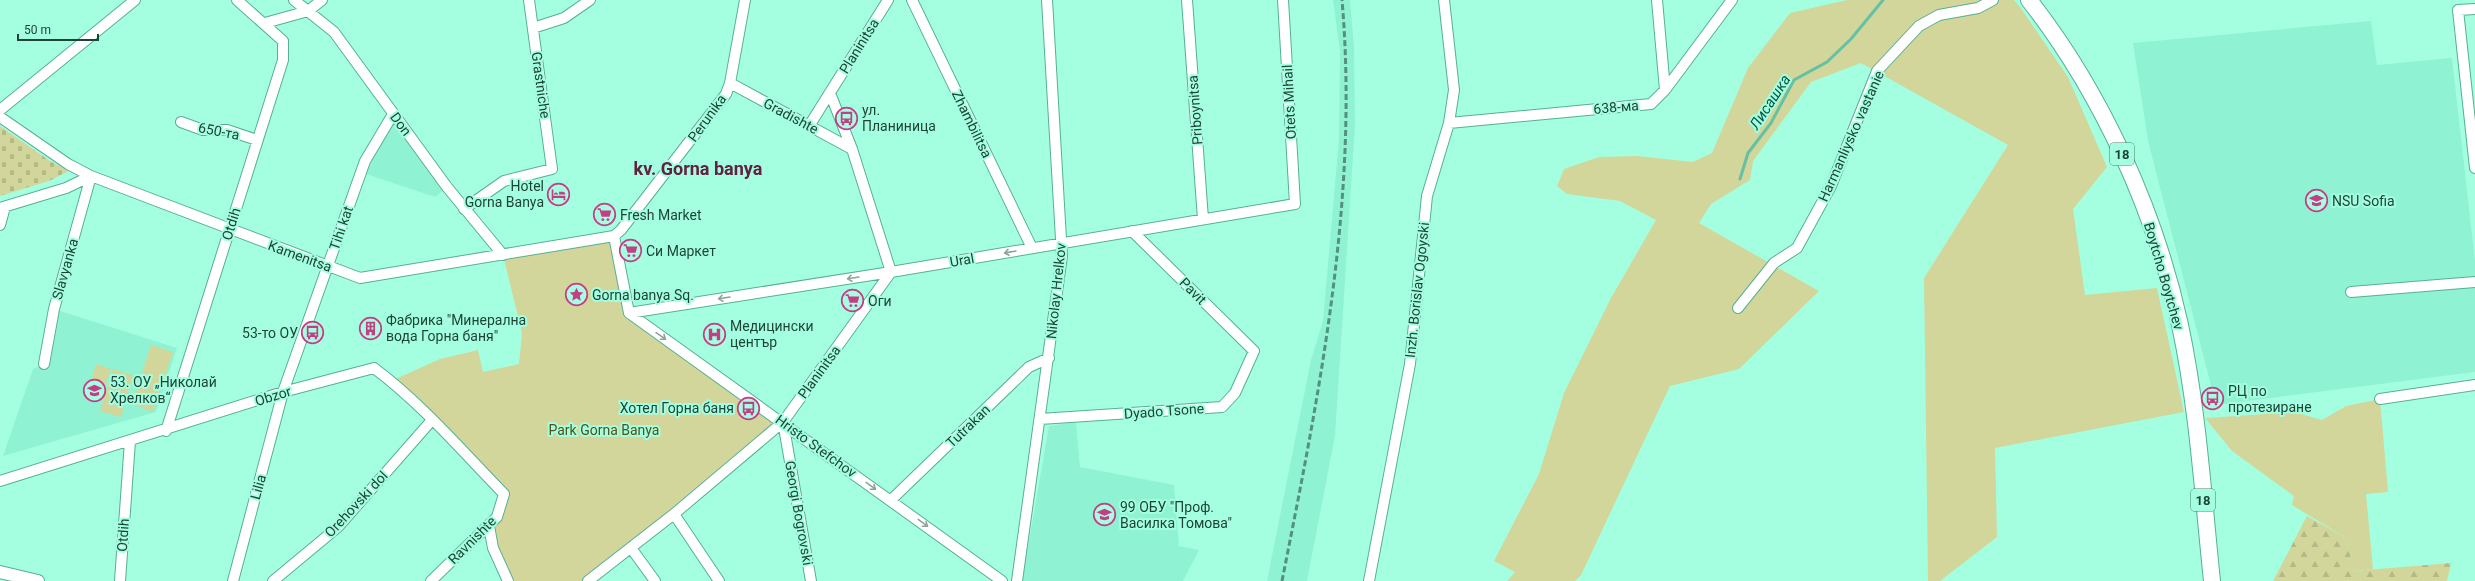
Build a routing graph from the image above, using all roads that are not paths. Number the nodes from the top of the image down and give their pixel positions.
1 (135, 0) edge
2 (237, 0) edge
3 (294, 0) edge
4 (322, 0) edge
5 (529, 0) edge
6 (590, 0) edge
7 (745, 0) edge
8 (888, 0) edge
9 (912, 0) edge
10 (1047, 0) edge
11 (1187, 0) edge
12 (1283, 0) edge
13 (1444, 0) edge
14 (1657, 0) edge
15 (1732, 0) edge
16 (1993, 0) edge
17 (2029, 0) edge
18 (2475, 9) edge
19 (308, 11) junction
20 (265, 23) junction
21 (533, 28) junction
22 (730, 83) junction
23 (1665, 90) junction
24 (830, 93) junction
25 (0, 110) edge
26 (393, 114) junction
27 (0, 117) edge
28 (181, 122) dead end
29 (1449, 123) junction
30 (809, 126) junction
31 (257, 140) junction
32 (852, 149) junction
33 (2475, 168) edge
34 (91, 176) junction
35 (1295, 204) joint
36 (3, 208) edge
37 (464, 209) junction
38 (1203, 219) junction
39 (0, 225) edge
40 (229, 230) junction
41 (1132, 231) junction
42 (614, 236) junction
43 (1062, 243) junction
44 (1032, 248) junction
45 (503, 254) junction
46 (328, 266) junction
47 (891, 272) junction
48 (2475, 282) edge
49 (2351, 292) dead end
50 (1738, 308) dead end
51 (629, 313) junction
52 (1254, 351) joint
53 (1049, 358) junction
54 (44, 364) dead end
55 (2475, 385) edge
56 (283, 392) junction
57 (2380, 400) dead end
58 (1040, 419) junction
59 (432, 420) junction
60 (783, 422) junction
61 (166, 431) junction
62 (130, 441) junction
63 (0, 481) edge
64 (504, 494) joint
65 (891, 500) junction
66 (674, 514) junction
67 (489, 526) junction
68 (631, 548) junction
69 (0, 572) edge
70 (38, 581) edge
71 (120, 581) edge
72 (233, 581) edge
73 (273, 581) edge
74 (431, 581) edge
75 (508, 581) edge
76 (588, 581) edge
77 (655, 581) edge
78 (719, 581) edge
79 (811, 581) edge
80 (1002, 581) edge
81 (1017, 581) edge
82 (1369, 581) edge
83 (2212, 581) edge

1 - 25 street
2 - 20 street
3 - 19 street, Don
4 - 19 street
5 - 21 street, Grastniche
6 - 21 street
7 - 22 street, Perunika
8 - 24 street, Planinitsa
9 - 44 street, Zhambilitsa
10 - 43 street, Nikolay Hrelkov
11 - 38 street, Priboynitsa
12 - 35 street, Otets Mihail
13 - 29 street, Inzh. Borislav Ogoyski
14 - 23 street
15 - 23 street, 638-ма
16 - 50 street, Harmanliysko vastanie
17 - 83 highway, Boytcho Boytchev / 18
18 - 33 street
19 - 20 street
19 - 26 street, Don
20 - 31 street, Otdih
21 - 37 street, Grastniche
22 - 30 street, Gradishte
22 - 42 street, Perunika
23 - 29 street, 638-ма
24 - 30 street, Planinitsa
24 - 32 street
26 - 37 street, Don
26 - 46 street, Tihi kat
27 - 34 street, Kamenitsa
28 - 31 street, 650-та
29 - 82 street, Inzh. Borislav Ogoyski
30 - 32 street, Gradishte
31 - 40 street, Otdih
32 - 47 street
34 - 36 street
34 - 40 street, Kamenitsa
34 - 54 street, Slavyanka
35 - 38 street, Ural
36 - 39 street
37 - 45 street, Don
38 - 41 street, Ural
40 - 46 street, Kamenitsa
40 - 61 street, Otdih
41 - 43 street, Ural
41 - 52 street, Pavit
42 - 45 street, Kamenitsa
42 - 51 street
43 - 44 street, Ural
43 - 53 street, Nikolay Hrelkov
44 -> 47 street, Ural
45 - 46 street, Kamenitsa
46 - 56 street, Tihi kat
47 -> 51 street, Ural
47 - 60 street, Planinitsa
48 - 49 street
51 -> 60 street, Hristo Stefchov
52 - 58 street, Dyado Tsone
53 - 58 street, Nikolay Hrelkov
53 - 65 street, Tutrakan
55 - 57 street
56 - 59 street, Obzor
56 - 61 street, Obzor
56 - 72 street, Lilia
58 - 81 street, Nikolay Hrelkov
59 - 64 street, Obzor
59 - 73 street, Orehovski dol
60 -> 65 street, Hristo Stefchov
60 - 66 street, Planinitsa
60 - 79 street, Georgi Bogrovski
61 - 62 street, Obzor
62 - 63 street, Obzor
62 - 71 street, Otdih
64 - 67 street, Ravnishte
65 -> 80 street, Hristo Stefchov
66 - 68 street, Planinitsa
66 - 78 street
67 - 74 street, Ravnishte
67 - 75 street
68 - 76 street, Planinitsa
68 - 77 street
69 - 70 street

